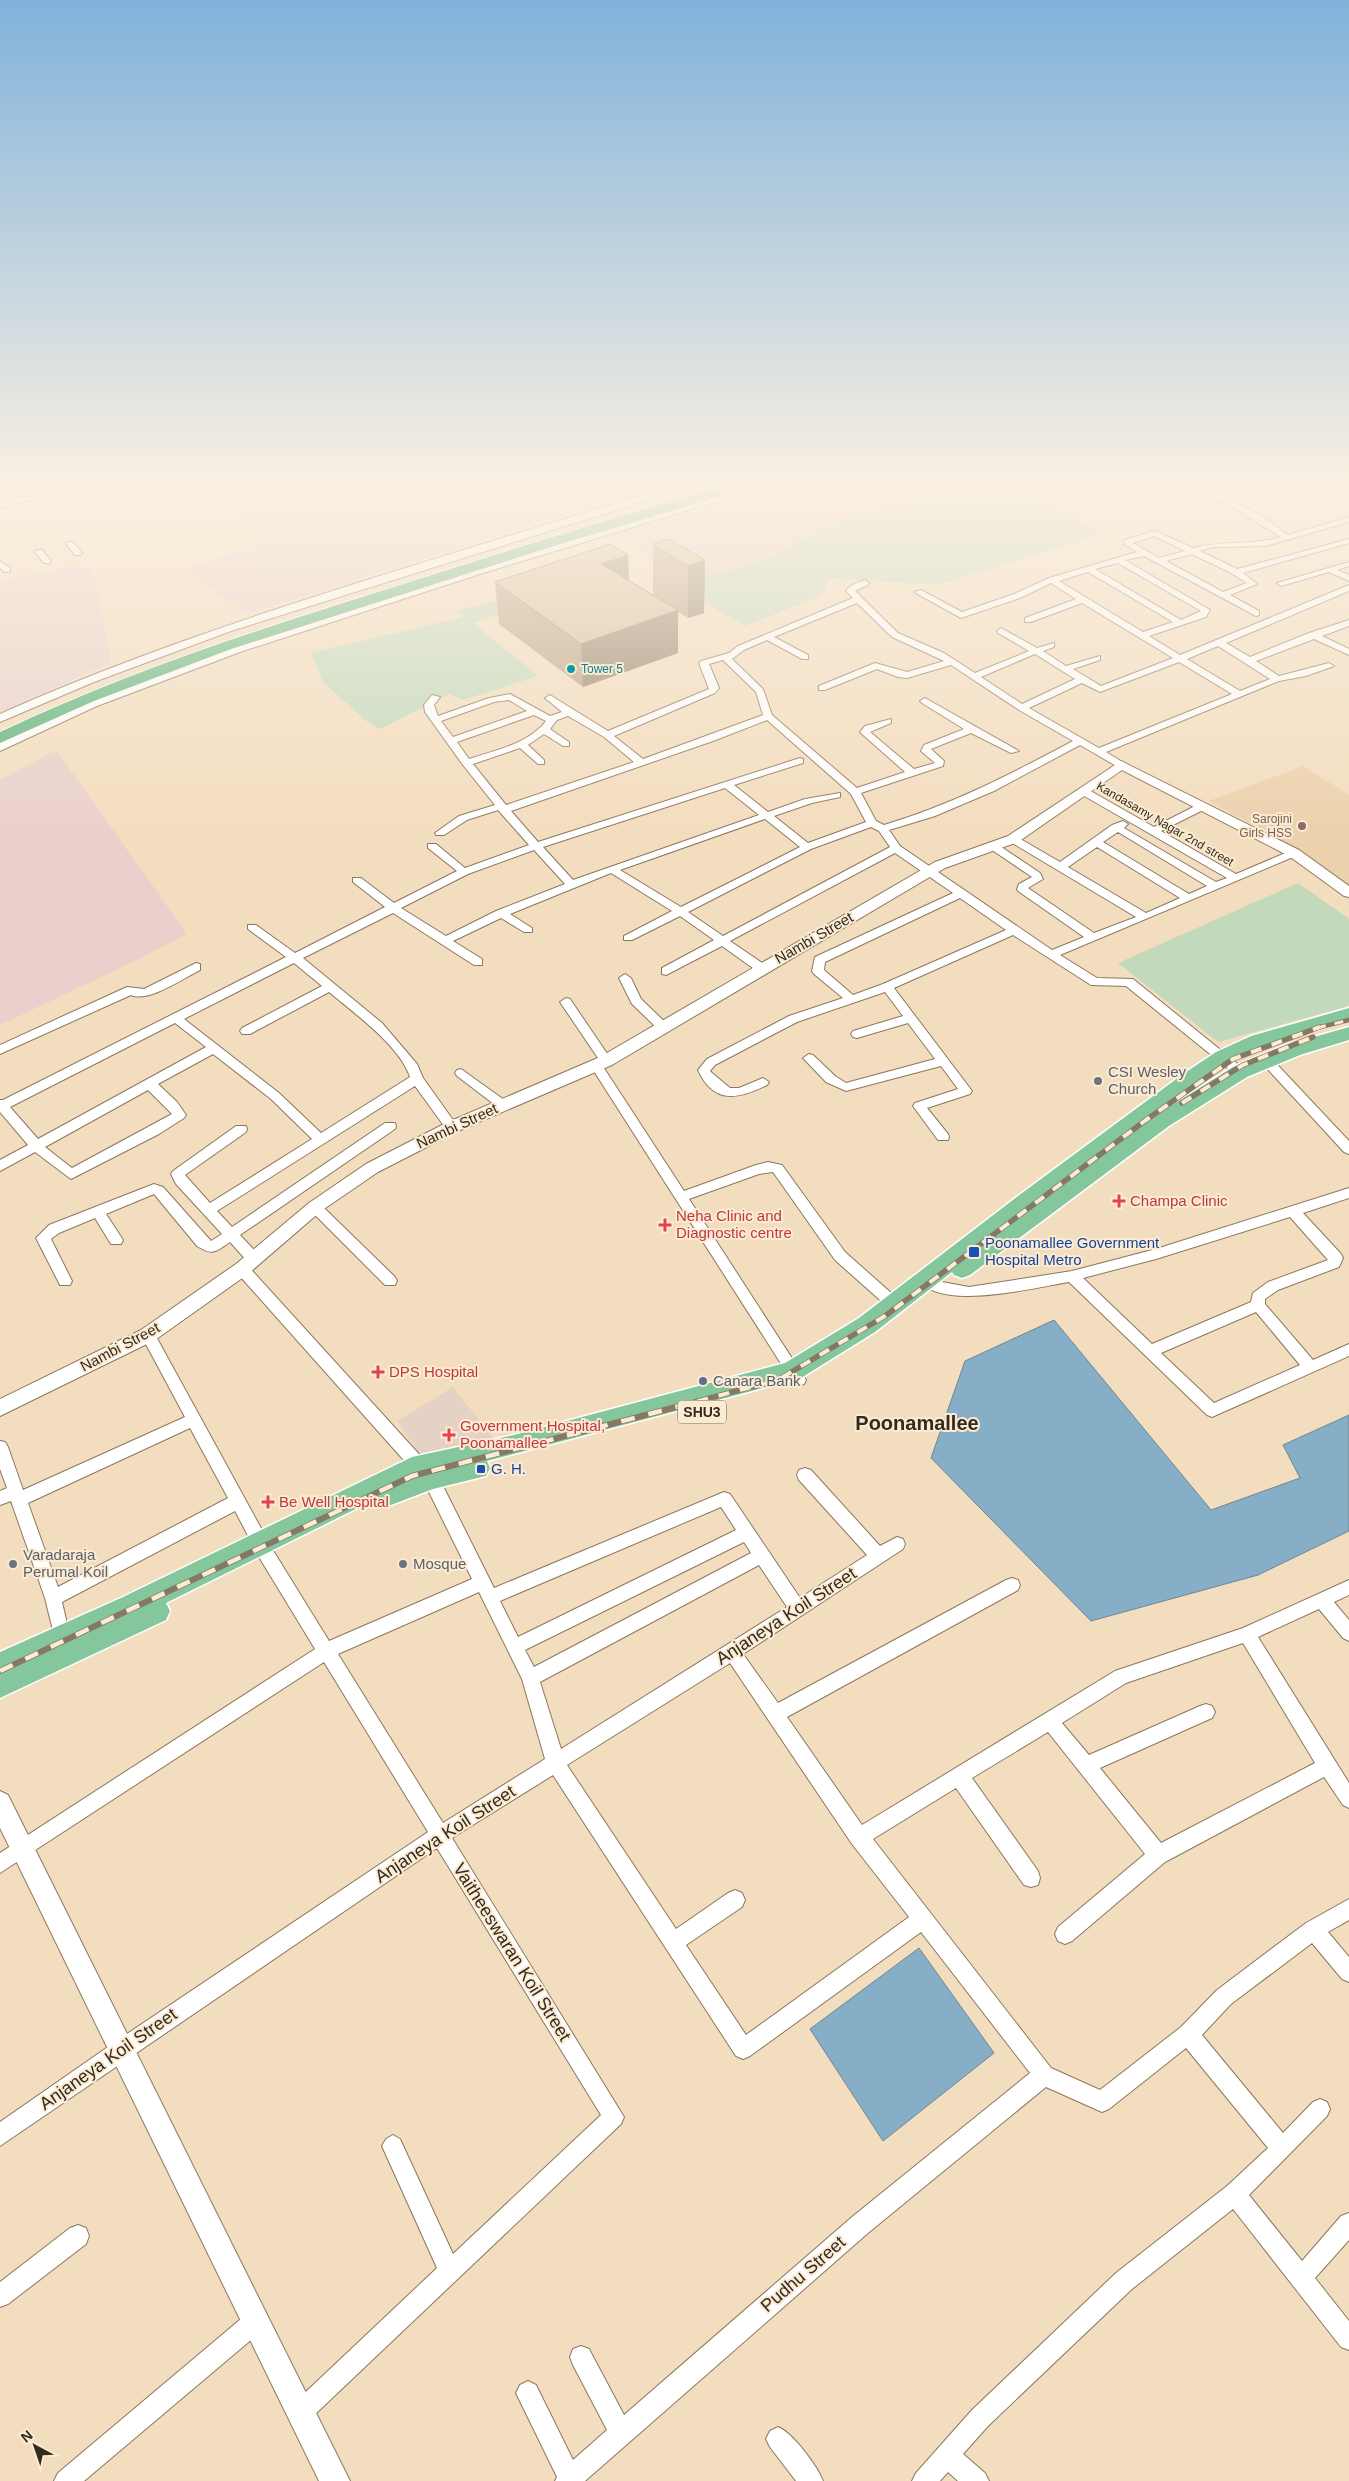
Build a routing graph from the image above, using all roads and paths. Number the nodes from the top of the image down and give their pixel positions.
1 (312, 602) edge
2 (332, 602) edge
3 (363, 602) edge
4 (386, 602) edge
5 (851, 602) edge
6 (861, 602) edge
7 (936, 602) edge
8 (1000, 602) edge
9 (1078, 602) edge
10 (1086, 602) edge
11 (1144, 602) edge
12 (1192, 602) edge
13 (1235, 602) edge
14 (1316, 602) edge
15 (1256, 613) dead end
16 (1028, 620) dead end
17 (1180, 623) junction
18 (1346, 626) edge
19 (1001, 631) dead end
20 (1144, 635) junction
21 (1312, 635) junction
22 (767, 637) junction
23 (1219, 643) junction
24 (1051, 645) dead end
25 (1036, 651) junction
26 (1349, 652) edge
27 (732, 655) junction
28 (805, 657) dead end
29 (1097, 658) dead end
30 (1180, 658) junction
31 (1249, 660) junction
32 (951, 662) junction
33 (1328, 666) dead end
34 (1066, 669) junction
35 (974, 677) junction
36 (1082, 679) junction
37 (1277, 679) junction
38 (822, 688) dead end
39 (1239, 694) junction
40 (434, 697) dead end
41 (550, 698) dead end
42 (925, 701) dead end
43 (1022, 708) junction
44 (535, 711) junction
45 (570, 713) junction
46 (768, 716) junction
47 (0, 718) edge
48 (553, 719) junction
49 (436, 720) junction
50 (888, 721) dead end
51 (0, 726) edge
52 (971, 729) junction
53 (545, 730) junction
54 (607, 735) junction
55 (0, 738) edge
56 (451, 741) junction
57 (1080, 741) junction
58 (520, 743) junction
59 (566, 744) dead end
60 (0, 747) edge
61 (1014, 751) dead end
62 (1099, 752) junction
63 (541, 762) dead end
64 (641, 762) junction
65 (800, 762) dead end
66 (466, 763) junction
67 (1121, 765) junction
68 (913, 774) junction
69 (727, 785) junction
70 (1083, 791) junction
71 (855, 792) junction
72 (836, 795) dead end
73 (1201, 807) junction
74 (502, 808) junction
75 (765, 816) junction
76 (1134, 819) junction
77 (872, 823) junction
78 (1116, 827) junction
79 (883, 829) junction
80 (1154, 831) junction
81 (440, 833) dead end
82 (1013, 839) junction
83 (1096, 842) junction
84 (432, 846) dead end
85 (535, 846) junction
86 (993, 846) junction
87 (807, 847) junction
88 (896, 848) junction
89 (1294, 853) junction
90 (1060, 867) junction
91 (613, 870) junction
92 (930, 871) junction
93 (464, 872) junction
94 (1236, 878) junction
95 (357, 880) dead end
96 (572, 885) junction
97 (1216, 886) junction
98 (962, 893) junction
99 (1349, 893) edge
100 (1188, 898) junction
101 (393, 908) junction
102 (680, 912) junction
103 (500, 913) junction
104 (1145, 917) junction
105 (252, 927) dead end
106 (528, 930) dead end
107 (1014, 931) junction
108 (628, 938) dead end
109 (1093, 938) junction
110 (445, 941) junction
111 (723, 942) junction
112 (1050, 955) junction
113 (295, 958) junction
114 (478, 962) dead end
115 (196, 968) dead end
116 (761, 968) junction
117 (666, 971) dead end
118 (625, 978) dead end
119 (330, 987) junction
120 (887, 987) junction
121 (851, 999) junction
122 (566, 1002) dead end
123 (1349, 1014) edge
124 (176, 1018) junction
125 (911, 1018) junction
126 (663, 1027) junction
127 (246, 1031) dead end
128 (1349, 1033) edge
129 (857, 1034) dead end
130 (214, 1048) junction
131 (0, 1050) edge
132 (809, 1058) dead end
133 (1266, 1060) junction
134 (945, 1061) junction
135 (601, 1063) junction
136 (1232, 1065) junction
137 (461, 1073) dead end
138 (417, 1079) junction
139 (149, 1082) junction
140 (763, 1082) dead end
141 (503, 1105) junction
142 (1, 1106) edge
143 (390, 1126) dead end
144 (452, 1127) junction
145 (241, 1129) dead end
146 (943, 1137) dead end
147 (318, 1139) junction
148 (37, 1146) junction
149 (1349, 1149) edge
150 (0, 1166) edge
151 (1349, 1193) edge
152 (681, 1197) junction
153 (316, 1207) junction
154 (210, 1210) junction
155 (97, 1211) junction
156 (1293, 1211) junction
157 (232, 1235) junction
158 (116, 1240) dead end
159 (247, 1264) junction
160 (1072, 1276) junction
161 (65, 1280) dead end
162 (390, 1281) dead end
163 (931, 1282) junction
164 (894, 1304) junction
165 (1258, 1304) junction
166 (148, 1335) junction
167 (1349, 1350) edge
168 (1151, 1351) junction
169 (1310, 1367) junction
170 (795, 1376) junction
171 (0, 1408) edge
172 (195, 1418) junction
173 (0, 1448) edge
174 (426, 1472) junction
175 (805, 1475) dead end
176 (18, 1496) junction
177 (0, 1498) edge
178 (236, 1502) junction
179 (747, 1532) junction
180 (897, 1544) dead end
181 (265, 1550) junction
182 (762, 1556) junction
183 (879, 1556) junction
184 (1012, 1585) dead end
185 (1349, 1587) edge
186 (486, 1590) junction
187 (53, 1598) junction
188 (1321, 1599) junction
189 (798, 1609) junction
190 (1349, 1633) edge
191 (1247, 1634) junction
192 (62, 1637) junction
193 (515, 1647) junction
194 (326, 1651) junction
195 (732, 1652) junction
196 (0, 1666) edge
197 (530, 1678) junction
198 (0, 1685) edge
199 (1206, 1712) dead end
200 (775, 1714) junction
201 (1050, 1721) junction
202 (556, 1764) junction
203 (1085, 1766) junction
204 (1326, 1766) junction
205 (959, 1776) junction
206 (1349, 1799) edge
207 (0, 1803) edge
208 (440, 1835) junction
209 (859, 1837) junction
210 (23, 1850) junction
211 (1158, 1855) junction
212 (0, 1864) edge
213 (1031, 1878) dead end
214 (735, 1900) dead end
215 (1349, 1909) edge
216 (922, 1919) junction
217 (1313, 1930) junction
218 (1065, 1934) dead end
219 (673, 1943) junction
220 (1349, 1972) edge
221 (1188, 2034) junction
222 (122, 2049) junction
223 (1044, 2075) junction
224 (1320, 2109) dead end
225 (0, 2135) edge
226 (392, 2146) dead end
227 (1282, 2149) junction
228 (1235, 2194) junction
229 (1349, 2224) edge
230 (78, 2236) dead end
231 (450, 2272) junction
232 (1301, 2278) junction
233 (0, 2296) edge
234 (256, 2321) junction
235 (1349, 2338) edge
236 (581, 2357) dead end
237 (528, 2393) dead end
238 (301, 2412) junction
239 (621, 2433) junction
240 (778, 2439) dead end
241 (948, 2456) junction
242 (569, 2480) edge
243 (66, 2481) edge
244 (335, 2481) edge
245 (811, 2481) edge
246 (924, 2481) edge
247 (977, 2481) edge

1 - 47 street
2 - 51 highway
3 - 55 highway
4 - 60 street
5 - 22 street
6 - 32 street
7 - 8 street
9 - 16 street
10 - 20 street
11 - 17 street
12 - 17 street
13 - 15 street
14 - 23 street
17 - 20 street
18 - 21 street
19 - 25 street
20 - 30 street
21 - 26 street
21 - 31 street
22 - 27 street
22 - 28 street
23 - 30 street
23 - 31 street
24 - 25 street
25 - 34 street
25 - 35 street
27 - 46 street
27 - 54 street
29 - 34 street
30 - 36 street
30 - 39 street
31 - 37 street
32 - 35 street
32 - 38 street
33 - 37 street
34 - 36 street
35 - 43 street
36 - 43 street
37 - 39 street
39 - 62 street
40 - 49 street
41 - 45 street
42 - 52 street
43 - 57 street
44 - 48 street
44 - 49 street
44 - 56 street
45 - 48 street
45 - 54 street
46 - 64 street
46 - 71 street
48 - 53 street
49 - 56 street
50 - 68 street
52 - 61 street
52 - 68 street
53 - 58 street
53 - 59 street
54 - 64 street
56 - 66 street
57 - 62 street
57 - 79 street
58 - 63 street
58 - 66 street
62 - 67 street
64 - 74 street
65 - 69 street
66 - 74 street
67 - 70 street, Nambi Street
67 - 73 street
68 - 71 street
69 - 75 street
69 - 85 street
70 - 76 street, Kandasamy Nagar 2nd street
70 - 82 street, Nambi Street
71 - 77 street
72 - 75 street
73 - 80 street
73 - 89 street
74 - 81 street
74 - 85 street
75 - 87 street
75 - 91 street
76 - 78 street
76 - 80 street, Kandasamy Nagar 2nd street
77 - 79 street
77 - 87 street
78 - 83 street
78 - 97 street
79 - 88 street
80 - 94 street, Kandasamy Nagar 2nd street
82 - 86 street, Nambi Street
82 - 90 street
83 - 90 street
83 - 100 street
84 - 93 street
85 - 93 street
85 - 96 street
86 - 92 street, Nambi Street
86 - 109 street
87 - 102 street
88 - 92 street
88 - 111 street
89 - 94 street
89 - 99 street
90 - 104 street
91 - 96 street
91 - 102 street
92 - 98 street
92 - 116 street, Nambi Street
93 - 101 street
94 - 97 street
95 - 101 street
96 - 103 street
97 - 100 street
98 - 107 street
98 - 121 street
100 - 104 street
101 - 110 street
101 - 113 street
102 - 108 street
102 - 111 street
103 - 106 street
103 - 110 street
104 - 109 street
105 - 113 street
107 - 112 street
107 - 120 street
109 - 112 street
110 - 114 street
111 - 116 street
111 - 117 street
112 - 136 street
113 - 119 street
113 - 124 street
115 - 131 street
116 - 126 street, Nambi Street
118 - 126 street
119 - 127 street
119 - 138 street
120 - 121 street
120 - 125 street
121 - 140 street
122 - 135 street
123 - 136 main road, SHU3
124 - 130 street
124 - 142 street
125 - 129 street
125 - 134 street
126 - 135 street, Nambi Street
128 - 133 main road, SHU3
130 - 139 street
130 - 147 street
132 - 134 street
133 - 136 main road, SHU3
133 - 149 street
134 - 146 street
135 - 141 street, Nambi Street
135 - 152 street
136 - 163 main road, SHU3
137 - 141 street
138 - 144 street
138 - 147 street
139 - 148 street
139 - 148 street
141 - 144 street, Nambi Street
142 - 148 street
143 - 157 street
144 - 153 street, Nambi Street
145 - 154 street
147 - 154 street
148 - 150 street
151 - 156 street
152 - 164 street
152 - 170 street
153 - 159 street, Nambi Street
153 - 162 street
154 - 157 street
155 - 157 street
155 - 158 street
155 - 161 street
156 - 160 street
156 - 165 street
157 - 159 street
159 - 166 street, Nambi Street
159 - 174 street
160 - 163 street
160 - 168 street
163 - 164 main road, SHU3
163 - 170 main road, SHU3
164 - 170 main road, SHU3
165 - 168 street
165 - 169 street
166 - 171 street, Nambi Street
166 - 172 street, Vaitheeswaran Koil Street
167 - 169 street
168 - 169 street
170 - 174 main road, SHU3
172 - 176 street
172 - 178 street, Vaitheeswaran Koil Street
173 - 176 street
174 - 181 main road, SHU3
174 - 186 street
175 - 183 street
176 - 177 street
176 - 187 street
178 - 181 street, Vaitheeswaran Koil Street
178 - 187 street
179 - 182 street
179 - 186 street
179 - 193 street
180 - 183 street, Anjaneya Koil Street
181 - 192 main road, SHU3
181 - 194 street, Vaitheeswaran Koil Street
181 - 198 main road, SHU3
182 - 189 street
182 - 197 street
183 - 189 street, Anjaneya Koil Street
184 - 200 street
185 - 188 street
186 - 193 street
186 - 194 street
187 - 192 street
188 - 190 street
188 - 191 street
189 - 195 street, Anjaneya Koil Street
191 - 201 street
191 - 204 street
192 - 196 main road, SHU3
193 - 197 street
194 - 208 street, Vaitheeswaran Koil Street
194 - 210 street
195 - 200 street
195 - 202 street, Anjaneya Koil Street
197 - 202 street
199 - 203 street
200 - 209 street
201 - 203 street
201 - 205 street
202 - 208 street, Anjaneya Koil Street
202 - 219 street
203 - 211 street
204 - 206 street
204 - 211 street
205 - 209 street
205 - 213 street
207 - 210 street
208 - 222 street, Anjaneya Koil Street
208 - 231 street, Vaitheeswaran Koil Street
209 - 216 street
210 - 212 street
210 - 222 street
211 - 218 street
214 - 219 street
215 - 217 street
216 - 219 street
216 - 223 street
217 - 220 street
217 - 221 street
221 - 223 street
221 - 227 street
222 - 225 street, Anjaneya Koil Street
222 - 234 street
223 - 239 street, Pudhu Street
224 - 227 street
226 - 231 street
227 - 228 street
228 - 232 street
228 - 241 street
229 - 232 street
230 - 233 street
231 - 238 street
232 - 235 street
234 - 238 street
234 - 243 street
236 - 239 street
237 - 242 street
238 - 244 street
239 - 242 street, Pudhu Street
240 - 245 street
241 - 246 street
241 - 247 street

